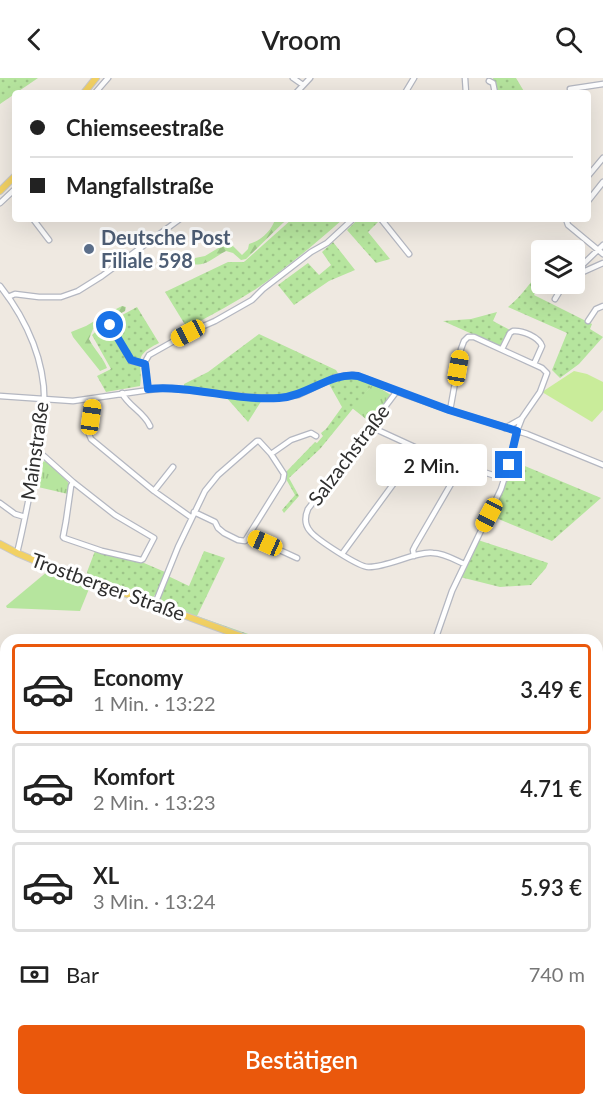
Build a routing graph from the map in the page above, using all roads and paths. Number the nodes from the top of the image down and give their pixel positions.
1 (96, 78) edge
2 (108, 78) edge
3 (293, 78) edge
4 (310, 78) edge
5 (584, 80) dead end
6 (489, 81) dead end
7 (603, 84) edge
8 (303, 85) junction
9 (586, 86) junction
10 (570, 89) dead end
11 (86, 90) edge
12 (98, 90) edge
13 (299, 90) edge
14 (494, 90) edge
15 (603, 158) edge
16 (591, 172) edge
17 (12, 179) edge
18 (603, 182) edge
19 (0, 190) edge
20 (591, 197) edge
21 (35, 222) edge
22 (176, 222) edge
23 (350, 222) edge
24 (383, 222) edge
25 (566, 222) edge
26 (572, 222) edge
27 (569, 226) junction
28 (49, 240) dead end
29 (602, 249) edge
30 (409, 254) dead end
31 (587, 261) joint
32 (603, 262) edge
33 (592, 268) junction
34 (585, 270) edge
35 (0, 286) edge
36 (558, 294) edge
37 (8, 297) junction
38 (555, 299) dead end
39 (603, 306) edge
40 (588, 321) dead end
41 (110, 325) dead end
42 (502, 350) junction
43 (145, 364) junction
44 (534, 364) junction
45 (148, 389) junction
46 (397, 391) junction
47 (122, 393) junction
48 (0, 396) edge
49 (94, 399) junction
50 (44, 400) junction
51 (449, 410) junction
52 (522, 418) junction
53 (150, 426) dead end
54 (370, 427) junction
55 (505, 428) junction
56 (517, 431) junction
57 (316, 436) dead end
58 (419, 449) junction
59 (37, 453) junction
60 (271, 454) junction
61 (462, 465) junction
62 (603, 465) edge
63 (173, 467) dead end
64 (505, 479) junction
65 (73, 482) junction
66 (154, 491) junction
67 (0, 503) edge
68 (193, 515) junction
69 (26, 518) junction
70 (249, 536) junction
71 (0, 544) edge
72 (17, 554) junction
73 (342, 554) junction
74 (414, 556) junction
75 (297, 558) dead end
76 (464, 564) junction
77 (155, 604) junction
78 (235, 634) edge
79 (437, 634) edge

1 - 11 main road
2 - 12 street
3 - 8 street
4 - 8 street
5 - 9 street
6 - 14 street
7 - 9 street
8 - 13 street
9 - 10 street
15 - 16 street
17 - 19 main road
18 - 20 street
21 - 28 street
22 - 37 street
23 - 43 street
24 - 30 street
25 - 27 street
26 - 27 street
27 - 29 street
29 - 31 street
31 - 33 street
32 - 33 street
33 - 34 street
35 - 37 street, Mainstraße
36 - 38 street
37 - 50 street, Mainstraße
39 - 40 street
41 - 43 street
42 - 44 street
42 - 44 street
42 - 51 street
43 - 45 street
44 - 52 street
45 - 46 street
45 - 47 street
46 - 51 street
46 - 54 street, Salzachstraße
47 - 49 street
47 - 53 street
48 - 50 street
49 - 50 street
49 - 66 street
50 - 59 street, Mainstraße
51 - 55 street
52 - 55 street
52 - 56 street
54 - 58 street
54 - 73 street, Salzachstraße
55 - 56 street
56 - 62 street
56 - 64 street
57 - 60 street
58 - 61 street
58 - 73 street
59 - 65 street
59 - 69 street, Mainstraße
60 - 68 street
60 - 70 street
61 - 64 street
61 - 74 street
63 - 66 street
64 - 76 street
65 - 65 street
66 - 68 street
67 - 69 street
68 - 70 street
68 - 77 street
69 - 72 street, Mainstraße
70 - 75 street
71 - 72 main road, Trostberger Straße
72 - 77 main road, Trostberger Straße
73 - 74 street, Salzachstraße
74 - 76 street, Salzachstraße
76 - 79 street
77 - 78 main road, Trostberger Straße

